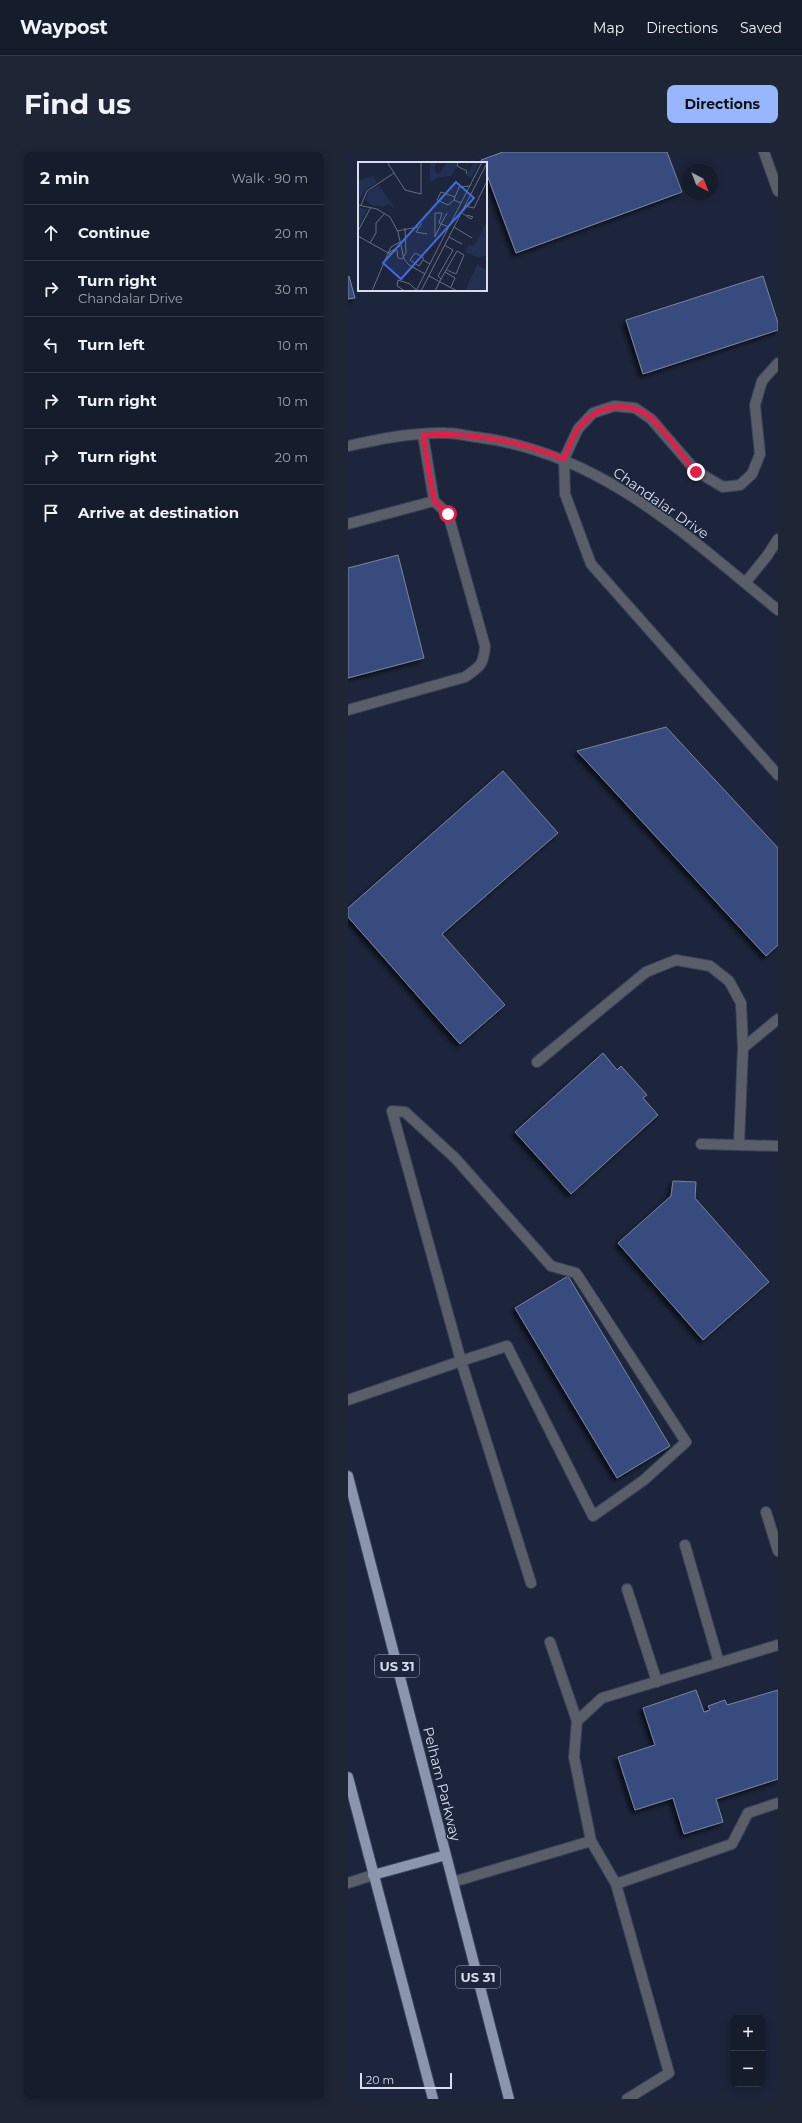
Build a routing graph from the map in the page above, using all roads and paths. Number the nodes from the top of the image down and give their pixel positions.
1 (764, 152) edge
2 (778, 191) edge
3 (778, 363) edge
4 (423, 435) junction
5 (348, 446) edge
6 (564, 459) junction
7 (434, 501) junction
8 (348, 524) edge
9 (778, 539) edge
10 (745, 583) junction
11 (778, 610) edge
12 (348, 710) edge
13 (778, 775) edge
14 (778, 1019) edge
15 (743, 1048) junction
16 (537, 1062) dead end
17 (701, 1144) dead end
18 (739, 1144) junction
19 (778, 1146) edge
20 (461, 1361) junction
21 (348, 1400) edge
22 (348, 1476) edge
23 (766, 1512) dead end
24 (685, 1545) dead end
25 (778, 1551) edge
26 (531, 1583) dead end
27 (627, 1589) dead end
28 (550, 1642) dead end
29 (778, 1645) edge
30 (719, 1663) junction
31 (657, 1682) junction
32 (577, 1720) junction
33 (348, 1776) edge
34 (778, 1803) edge
35 (591, 1841) junction
36 (446, 1855) junction
37 (373, 1875) junction
38 (453, 1882) junction
39 (348, 1883) edge
40 (616, 1884) junction
41 (433, 2099) edge
42 (509, 2099) edge
43 (627, 2099) edge

1 - 2 street
3 - 6 street
4 - 5 street, Chandalar Drive
4 - 6 street, Chandalar Drive
4 - 7 street
6 - 10 street, Chandalar Drive
6 - 13 street
7 - 8 street
7 - 12 street
9 - 10 street
10 - 11 street, Chandalar Drive
14 - 15 street
15 - 16 street
15 - 18 street
17 - 18 street
18 - 19 street
20 - 20 street
20 - 21 street
20 - 26 street
22 - 36 main road, Pelham Parkway / US 31
23 - 25 street
24 - 30 street
27 - 31 street
28 - 32 street
29 - 30 street
30 - 31 street
31 - 32 street
32 - 35 street
33 - 37 main road
34 - 40 street
35 - 38 street
35 - 40 street
36 - 37 main road
36 - 38 main road, Pelham Parkway / US 31
37 - 39 street
37 - 41 main road
38 - 42 main road, Pelham Parkway / US 31
40 - 43 street

